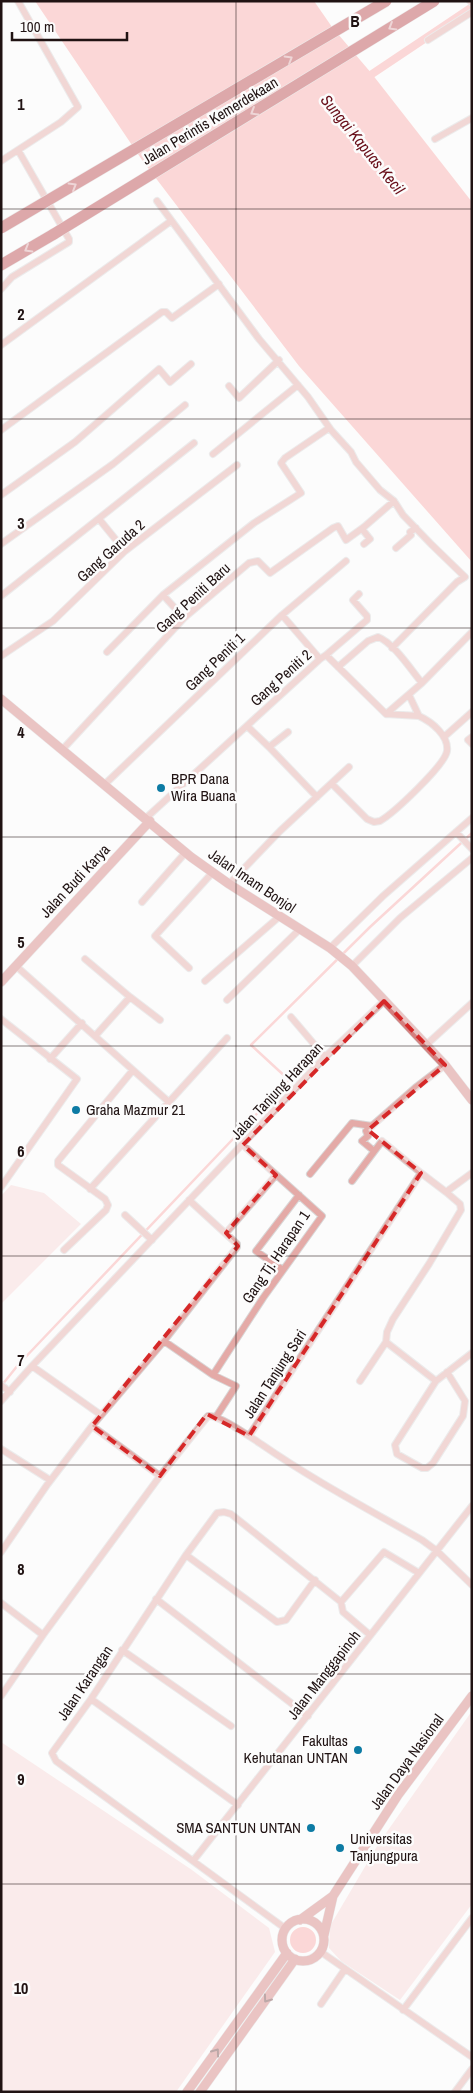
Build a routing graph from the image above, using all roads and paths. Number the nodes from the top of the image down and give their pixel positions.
1 (18, 1) edge
2 (386, 1) edge
3 (434, 1) edge
4 (472, 12) edge
5 (428, 40) dead end
6 (472, 118) edge
7 (435, 139) dead end
8 (18, 150) junction
9 (1, 161) edge
10 (157, 202) dead end
11 (171, 221) junction
12 (1, 228) edge
13 (1, 265) edge
14 (219, 284) junction
15 (1, 288) edge
16 (1, 345) edge
17 (279, 360) junction
18 (192, 364) dead end
19 (298, 385) junction
20 (229, 386) dead end
21 (185, 405) dead end
22 (329, 428) junction
23 (1, 430) edge
24 (194, 443) dead end
25 (213, 454) dead end
26 (237, 464) dead end
27 (1, 495) edge
28 (394, 501) junction
29 (99, 519) junction
30 (416, 528) junction
31 (362, 529) junction
32 (1, 544) edge
33 (364, 544) dead end
34 (396, 548) dead end
35 (125, 552) junction
36 (346, 561) dead end
37 (359, 594) dead end
38 (164, 595) junction
39 (1, 596) edge
40 (282, 615) junction
41 (184, 618) junction
42 (472, 632) edge
43 (392, 648) junction
44 (107, 652) dead end
45 (326, 655) junction
46 (1, 656) edge
47 (320, 659) junction
48 (338, 667) junction
49 (422, 683) junction
50 (409, 695) junction
51 (1, 699) edge
52 (472, 712) edge
53 (386, 714) junction
54 (420, 716) junction
55 (247, 726) junction
56 (288, 732) dead end
57 (444, 737) junction
58 (472, 737) edge
59 (472, 744) edge
60 (269, 747) junction
61 (62, 750) junction
62 (349, 767) dead end
63 (104, 784) junction
64 (332, 784) junction
65 (317, 797) junction
66 (472, 818) edge
67 (148, 820) junction
68 (458, 834) junction
69 (472, 849) edge
70 (186, 852) junction
71 (472, 858) edge
72 (213, 872) junction
73 (229, 884) junction
74 (142, 902) dead end
75 (280, 916) junction
76 (300, 929) junction
77 (331, 949) junction
78 (85, 959) dead end
79 (350, 965) junction
80 (16, 966) junction
81 (189, 968) dead end
82 (204, 981) dead end
83 (1, 982) edge
84 (130, 997) junction
85 (227, 1000) dead end
86 (384, 1001) junction
87 (472, 1003) edge
88 (291, 1017) dead end
89 (1, 1019) edge
90 (160, 1020) dead end
91 (82, 1023) junction
92 (96, 1035) junction
93 (227, 1038) dead end
94 (426, 1045) junction
95 (325, 1057) junction
96 (50, 1059) junction
97 (445, 1065) junction
98 (133, 1070) junction
99 (472, 1100) edge
100 (170, 1102) junction
101 (372, 1126) junction
102 (243, 1146) junction
103 (374, 1151) junction
104 (421, 1173) junction
105 (472, 1173) edge
106 (310, 1174) dead end
107 (276, 1175) junction
108 (352, 1181) dead end
109 (1, 1187) edge
110 (90, 1189) junction
111 (446, 1192) junction
112 (299, 1195) junction
113 (189, 1200) junction
114 (126, 1215) dead end
115 (226, 1233) junction
116 (151, 1239) junction
117 (64, 1250) dead end
118 (283, 1270) junction
119 (164, 1342) junction
120 (386, 1342) junction
121 (472, 1353) edge
122 (32, 1366) junction
123 (447, 1372) junction
124 (213, 1375) junction
125 (360, 1381) dead end
126 (436, 1382) junction
127 (1, 1385) edge
128 (9, 1391) junction
129 (1, 1401) edge
130 (101, 1414) junction
131 (216, 1417) junction
132 (92, 1426) junction
133 (248, 1436) junction
134 (1, 1449) edge
135 (160, 1476) junction
136 (50, 1480) junction
137 (472, 1506) edge
138 (437, 1551) junction
139 (1, 1552) edge
140 (186, 1555) junction
141 (419, 1573) junction
142 (315, 1580) junction
143 (472, 1585) edge
144 (156, 1599) junction
145 (341, 1602) junction
146 (1, 1603) edge
147 (43, 1635) junction
148 (370, 1635) junction
149 (122, 1650) junction
150 (1, 1696) edge
151 (472, 1696) edge
152 (91, 1699) junction
153 (308, 1716) junction
154 (231, 1726) dead end
155 (238, 1805) junction
156 (193, 1861) junction
157 (333, 1896) junction
158 (472, 1918) edge
159 (300, 1920) junction
160 (286, 1929) junction
161 (324, 1934) junction
162 (321, 1952) junction
163 (287, 1953) junction
164 (295, 1959) junction
165 (345, 1969) junction
166 (321, 2004) dead end
167 (403, 2010) junction
168 (472, 2058) edge
169 (472, 2069) edge
170 (187, 2092) edge
171 (200, 2092) edge
172 (455, 2092) edge

1 - 8 street
12 -> 2 highway, Jalan Perintis Kemerdekaan, bridge
3 -> 13 highway, Jalan Perintis Kemerdekaan, bridge
4 - 5 street
6 - 7 street
8 - 9 street
8 - 15 street
10 - 11 street
11 - 14 street
11 - 16 street
14 - 17 street
14 - 23 street
17 - 19 street
17 - 20 street
18 - 27 street
19 - 22 street
19 - 25 street
21 - 32 street
22 - 28 street
22 - 38 street
24 - 29 street
26 - 35 street, Gang Garuda 2
28 - 30 street
28 - 31 street
29 - 35 street
29 - 39 street
30 - 34 street
30 - 43 street
31 - 33 street
31 - 41 street, Gang Peniti Baru
35 - 46 street, Gang Garuda 2
36 - 40 street, Gang Peniti 1
37 - 45 street
38 - 41 street
38 - 44 street
40 - 47 street
40 - 63 street, Gang Peniti 1
41 - 61 street, Gang Peniti Baru
42 - 49 street
43 - 48 street
43 - 49 street
45 - 47 street, Gang Peniti 2
45 - 48 street, Gang Peniti 2
47 - 55 street, Gang Peniti 2
48 - 53 street, Gang Peniti 2
49 - 50 street
50 - 53 street
50 - 54 street
51 - 61 street, Jalan Imam Bonjol
52 - 57 street
53 - 54 street
54 - 57 street
55 - 60 street
55 - 67 street, Gang Peniti 2
56 - 60 street
57 - 64 street
58 - 59 street
60 - 65 street
61 - 63 street, Jalan Imam Bonjol
62 - 64 street
63 - 67 street, Jalan Imam Bonjol
64 - 65 street
65 - 73 street
66 - 68 street
67 - 70 street, Jalan Imam Bonjol
67 - 80 street, Jalan Budi Karya
68 - 69 street
68 - 77 street
70 - 72 street, Jalan Imam Bonjol
70 - 74 street
71 - 79 street
72 - 73 street, Jalan Imam Bonjol
72 - 81 street
73 - 75 street, Jalan Imam Bonjol
75 - 76 street, Jalan Imam Bonjol
75 - 82 street
76 - 77 street, Jalan Imam Bonjol
76 - 85 street
77 - 79 street, Jalan Imam Bonjol
78 - 84 street
79 - 86 street, Jalan Imam Bonjol
80 - 83 street, Jalan Budi Karya
80 - 91 street
84 - 90 street
84 - 92 street
86 - 94 street, Jalan Imam Bonjol
86 - 95 street, Jalan Tanjung Harapan
87 - 94 street
88 - 95 street
89 - 96 street
91 - 92 street
91 - 96 street
92 - 98 street
93 - 100 street
94 - 97 street, Jalan Imam Bonjol
95 - 102 street, Jalan Tanjung Harapan
96 - 109 street
97 - 99 street, Jalan Imam Bonjol
97 - 101 street
98 - 100 street
98 - 110 street
100 - 110 street
101 - 103 street
101 - 106 street
102 - 107 street, Gang Tj. Harapan 1
102 - 113 street, Jalan Tanjung Harapan
103 - 104 street
103 - 108 street
104 - 111 street
104 - 133 street, Jalan Tanjung Sari
105 - 111 street
107 - 112 street, Gang Tj. Harapan 1
107 - 115 street
110 - 117 street
111 - 120 street
112 - 118 street, Gang Tj. Harapan 1
112 - 118 street
113 - 115 street
113 - 116 street, Jalan Tanjung Harapan
114 - 116 street
115 - 119 street
116 - 122 street, Jalan Tanjung Harapan
118 - 124 street, Gang Tj. Harapan 1
119 - 124 street
119 - 130 street
120 - 125 street
120 - 126 street
121 - 123 street
122 - 128 street, Jalan Tanjung Harapan
122 - 130 street
123 - 126 street
123 - 126 street
124 - 131 street
127 - 128 street
128 - 129 street, Jalan Tanjung Harapan
130 - 132 street
131 - 133 street, Jalan Tanjung Sari
131 - 135 street
132 - 135 street
132 - 136 street
133 - 138 street
134 - 136 street
135 - 147 street
136 - 139 street
137 - 138 street, Jalan Manggapinoh
138 - 141 street, Jalan Manggapinoh
138 - 143 street
140 - 142 street
140 - 142 street, Jalan Karangan
140 - 144 street, Jalan Karangan
141 - 145 street
141 - 148 street, Jalan Manggapinoh
142 - 145 street, Jalan Karangan
144 - 149 street, Jalan Karangan
144 - 153 street
145 - 148 street, Jalan Karangan
146 - 147 street
147 - 150 street
148 - 153 street, Jalan Manggapinoh
149 - 152 street, Jalan Karangan
149 - 154 street
151 - 157 street, Jalan Daya Nasional
152 - 155 street
152 - 156 street, Jalan Karangan
153 - 155 street, Jalan Manggapinoh
155 - 156 street, Jalan Manggapinoh
156 - 160 street, Jalan Karangan
157 - 159 street, Jalan Daya Nasional
157 - 161 street, Jalan Daya Nasional
158 - 167 street
159 - 160 street, Jalan Daya Nasional
159 - 161 street
160 - 163 street
161 - 162 street, Jalan Daya Nasional
162 - 164 street
162 - 165 street
163 - 164 street
170 -> 163 street
164 -> 171 street
165 - 166 street
165 - 167 street
167 - 168 street
169 - 172 street

